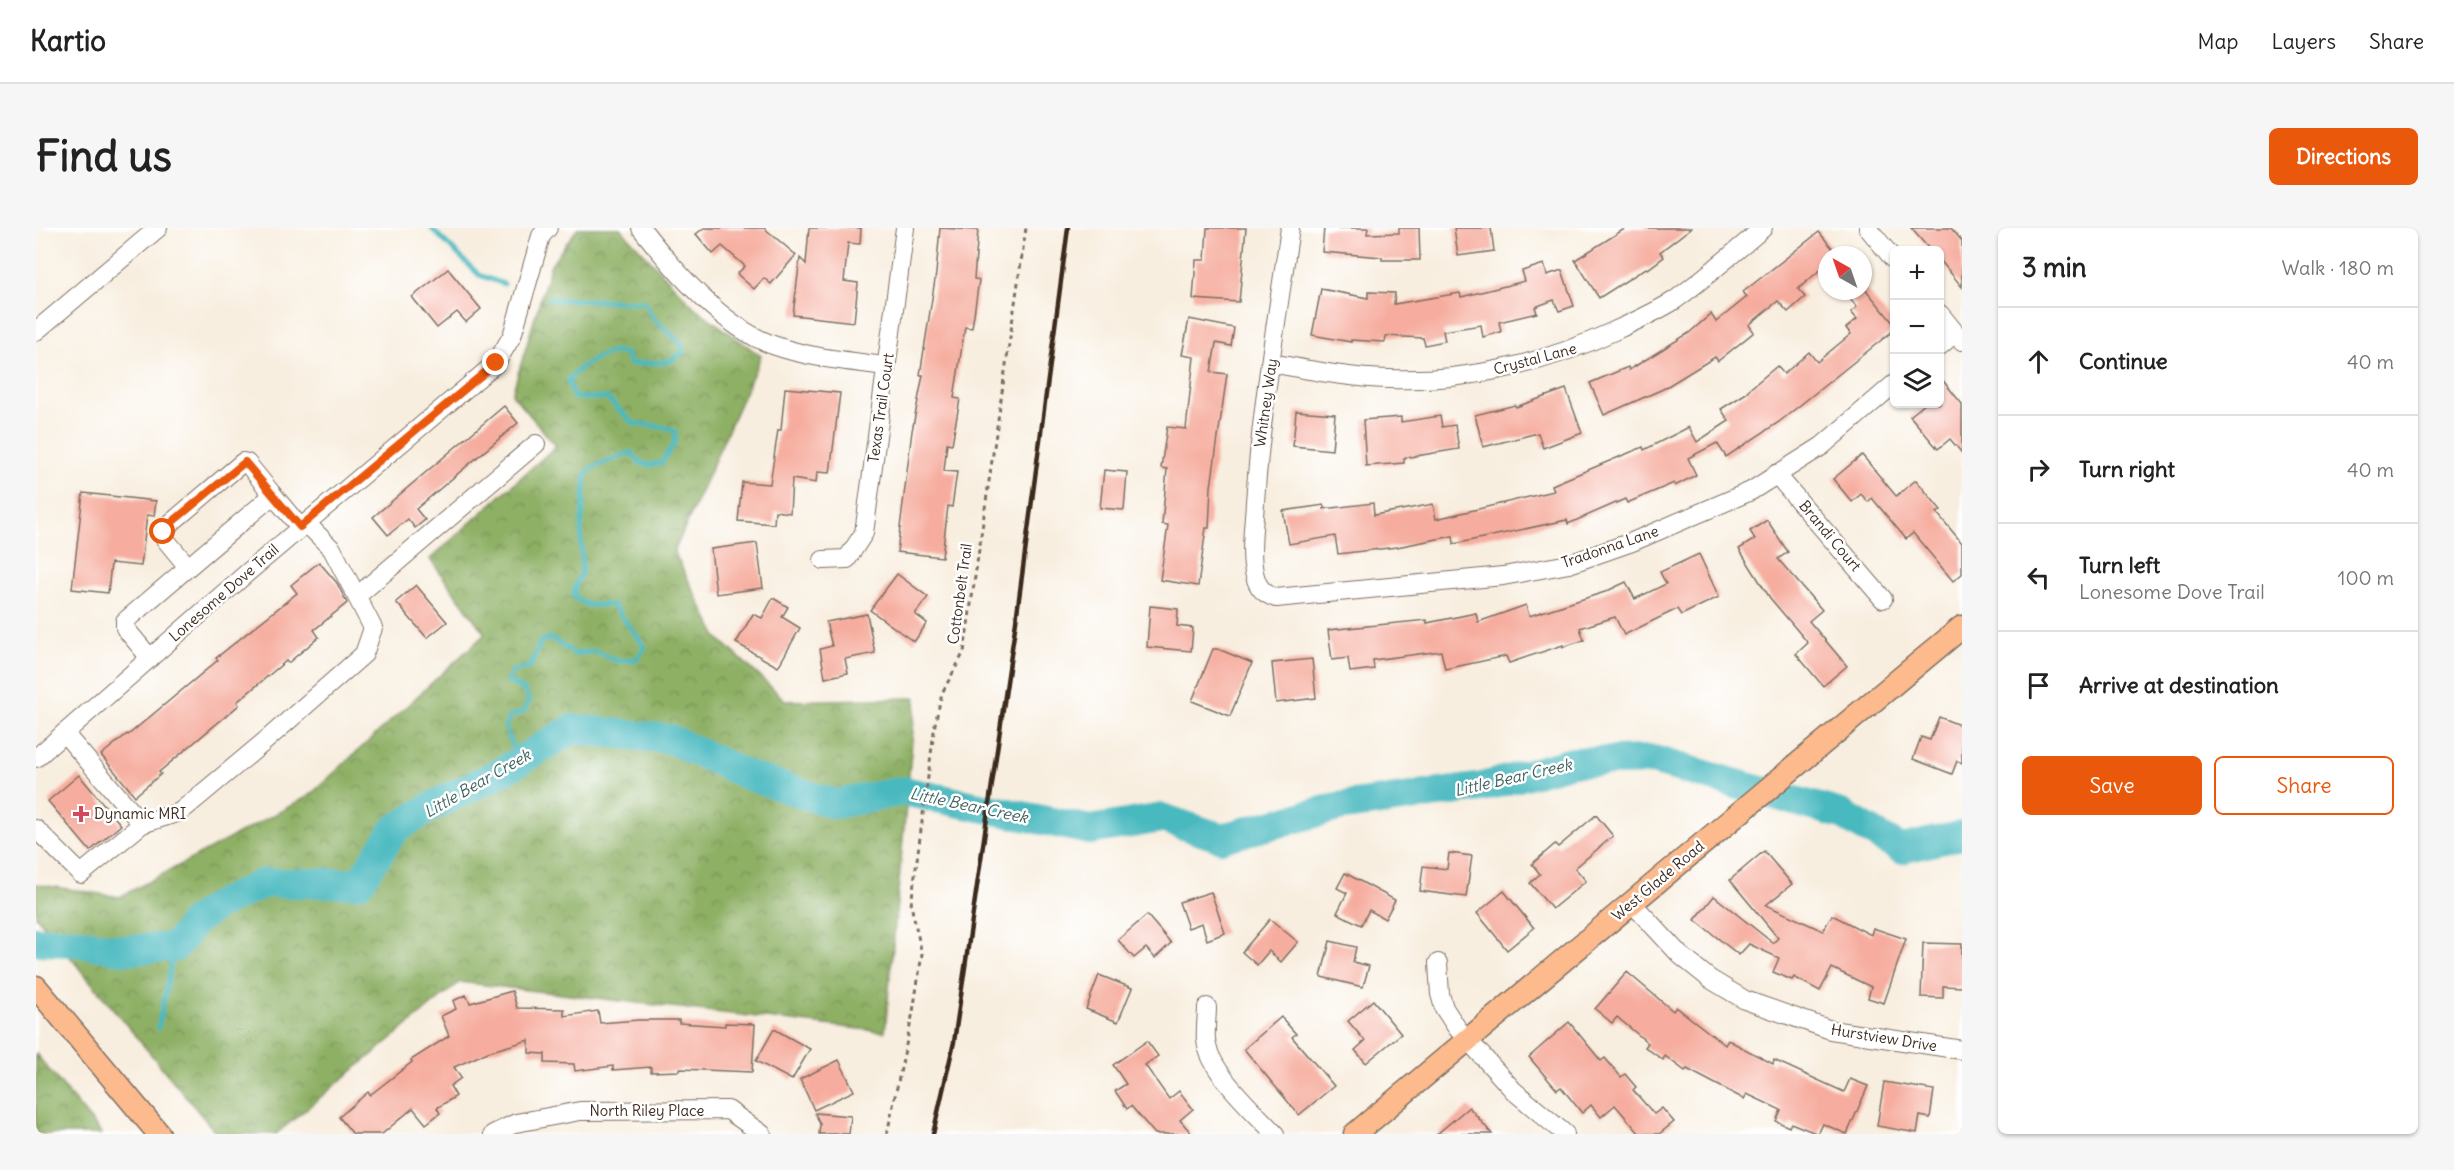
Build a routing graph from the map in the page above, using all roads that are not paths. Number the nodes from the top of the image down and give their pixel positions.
1 (158, 228) edge
2 (548, 228) edge
3 (640, 228) edge
4 (905, 228) edge
5 (1290, 228) edge
6 (1763, 228) edge
7 (1868, 228) edge
8 (1890, 255) edge
9 (1944, 319) edge
10 (36, 331) edge
11 (1958, 337) edge
12 (1944, 344) edge
13 (1271, 363) junction
14 (886, 366) junction
15 (1890, 387) edge
16 (536, 444) dead end
17 (1776, 474) junction
18 (273, 495) junction
19 (303, 525) junction
20 (823, 560) dead end
21 (188, 567) junction
22 (1256, 579) joint
23 (357, 596) junction
24 (1883, 599) dead end
25 (1961, 631) edge
26 (150, 658) junction
27 (64, 733) junction
28 (36, 758) edge
29 (142, 824) junction
30 (36, 829) edge
31 (1632, 903) junction
32 (1438, 963) dead end
33 (38, 989) edge
34 (1207, 1007) dead end
35 (1468, 1040) junction
36 (1962, 1050) edge
37 (159, 1134) edge
38 (493, 1134) edge
39 (762, 1134) edge
40 (1275, 1134) edge
41 (1355, 1134) edge
42 (1565, 1134) edge

1 - 10 street
2 - 19 street, Lonesome Dove Trail
3 - 14 street
4 - 14 street, Texas Trail Court
5 - 13 street, Whitney Way
6 - 13 street, Crystal Lane
7 - 8 street
9 - 11 street
11 - 12 street
13 - 22 street, Whitney Way
14 - 20 street, Texas Trail Court
15 - 17 street, Tradonna Lane
16 - 23 street
17 - 22 street, Tradonna Lane
17 - 24 street, Brandi Court
18 - 19 street
18 - 21 street
18 - 21 street
19 - 23 street
19 - 26 street, Lonesome Dove Trail
21 - 26 street
23 - 29 street
25 - 31 main road, West Glade Road
26 - 27 street, Lonesome Dove Trail
27 - 28 street, Lonesome Dove Trail
27 - 29 street
29 - 30 street
31 - 35 main road, West Glade Road
31 - 36 street, Hurstview Drive
32 - 35 street
33 - 37 main road
34 - 40 street
35 - 41 main road, West Glade Road
35 - 42 street
38 - 39 street, North Riley Place

